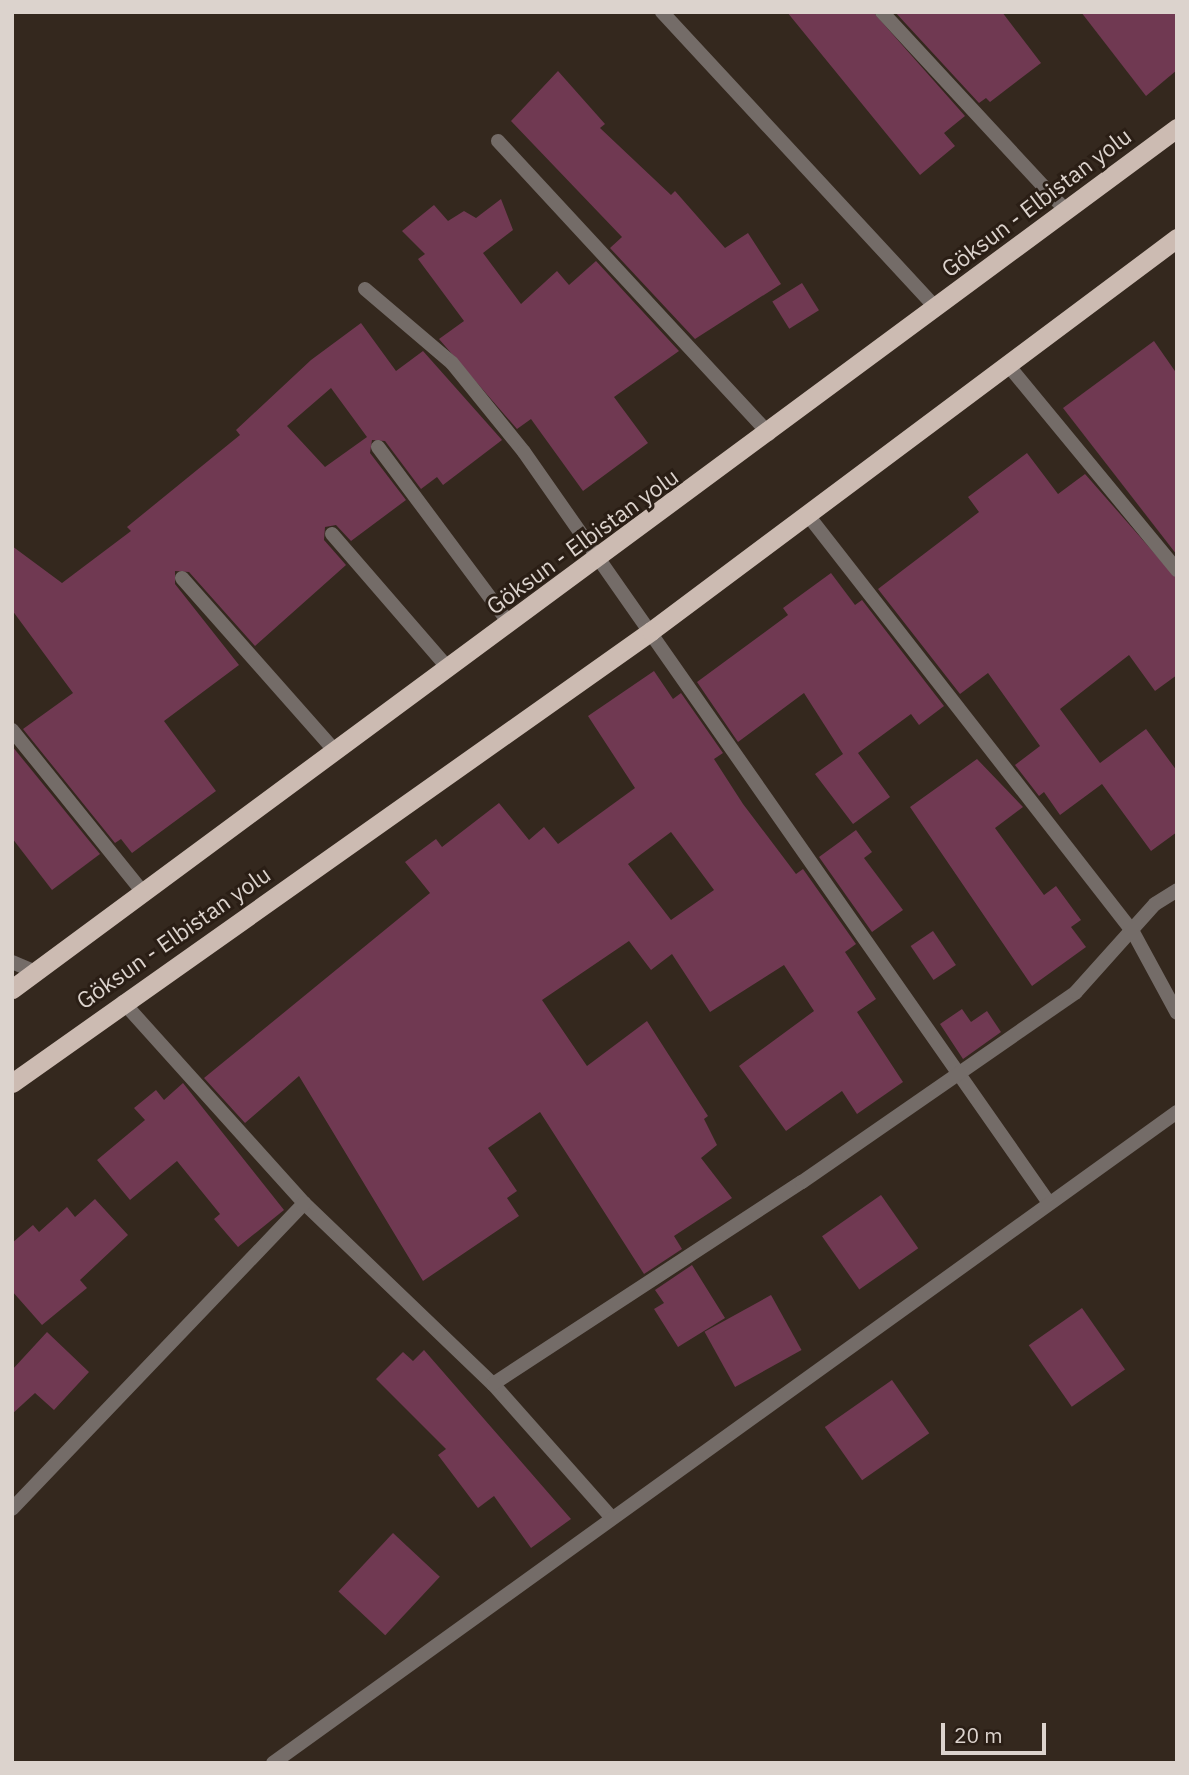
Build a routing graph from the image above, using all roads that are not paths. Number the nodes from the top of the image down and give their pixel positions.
1 (662, 12) edge
2 (883, 12) edge
3 (1177, 128) edge
4 (498, 141) dead end
5 (1066, 211) junction
6 (1177, 238) edge
7 (366, 289) dead end
8 (936, 308) junction
9 (1007, 365) junction
10 (769, 434) junction
11 (378, 447) dead end
12 (807, 514) junction
13 (332, 534) dead end
14 (598, 560) junction
15 (1177, 570) edge
16 (182, 578) dead end
17 (510, 624) junction
18 (650, 631) junction
19 (449, 669) junction
20 (12, 730) edge
21 (335, 751) junction
22 (1177, 890) edge
23 (142, 891) junction
24 (1133, 932) junction
25 (12, 962) edge
26 (35, 972) junction
27 (12, 989) edge
28 (123, 1002) junction
29 (1177, 1013) edge
30 (958, 1074) junction
31 (12, 1083) edge
32 (1177, 1112) edge
33 (304, 1203) junction
34 (1049, 1203) junction
35 (493, 1384) junction
36 (12, 1509) edge
37 (611, 1517) junction
38 (273, 1763) edge

1 - 8 street
2 - 5 street
3 - 5 highway, Göksun - Elbistan yolu
4 - 10 street
5 - 8 highway, Göksun - Elbistan yolu
6 - 9 highway, Göksun - Elbistan yolu
7 - 14 street
8 - 10 highway, Göksun - Elbistan yolu
9 - 12 highway, Göksun - Elbistan yolu
9 - 15 street
10 - 14 highway, Göksun - Elbistan yolu
11 - 17 street
12 - 18 highway, Göksun - Elbistan yolu
12 - 24 street
13 - 19 street
14 - 17 highway, Göksun - Elbistan yolu
14 - 18 street
16 - 21 street
17 - 19 highway, Göksun - Elbistan yolu
18 - 28 highway, Göksun - Elbistan yolu
18 - 30 street
19 - 21 highway, Göksun - Elbistan yolu
20 - 23 street
21 - 23 highway, Göksun - Elbistan yolu
22 - 24 street
23 - 26 highway, Göksun - Elbistan yolu
24 - 29 street
24 - 30 street
25 - 26 street
26 - 27 highway, Göksun - Elbistan yolu
28 - 31 highway, Göksun - Elbistan yolu
28 - 33 street
30 - 34 street
30 - 35 street
32 - 34 street
33 - 35 street
33 - 36 street
34 - 37 street
35 - 37 street
37 - 38 street

